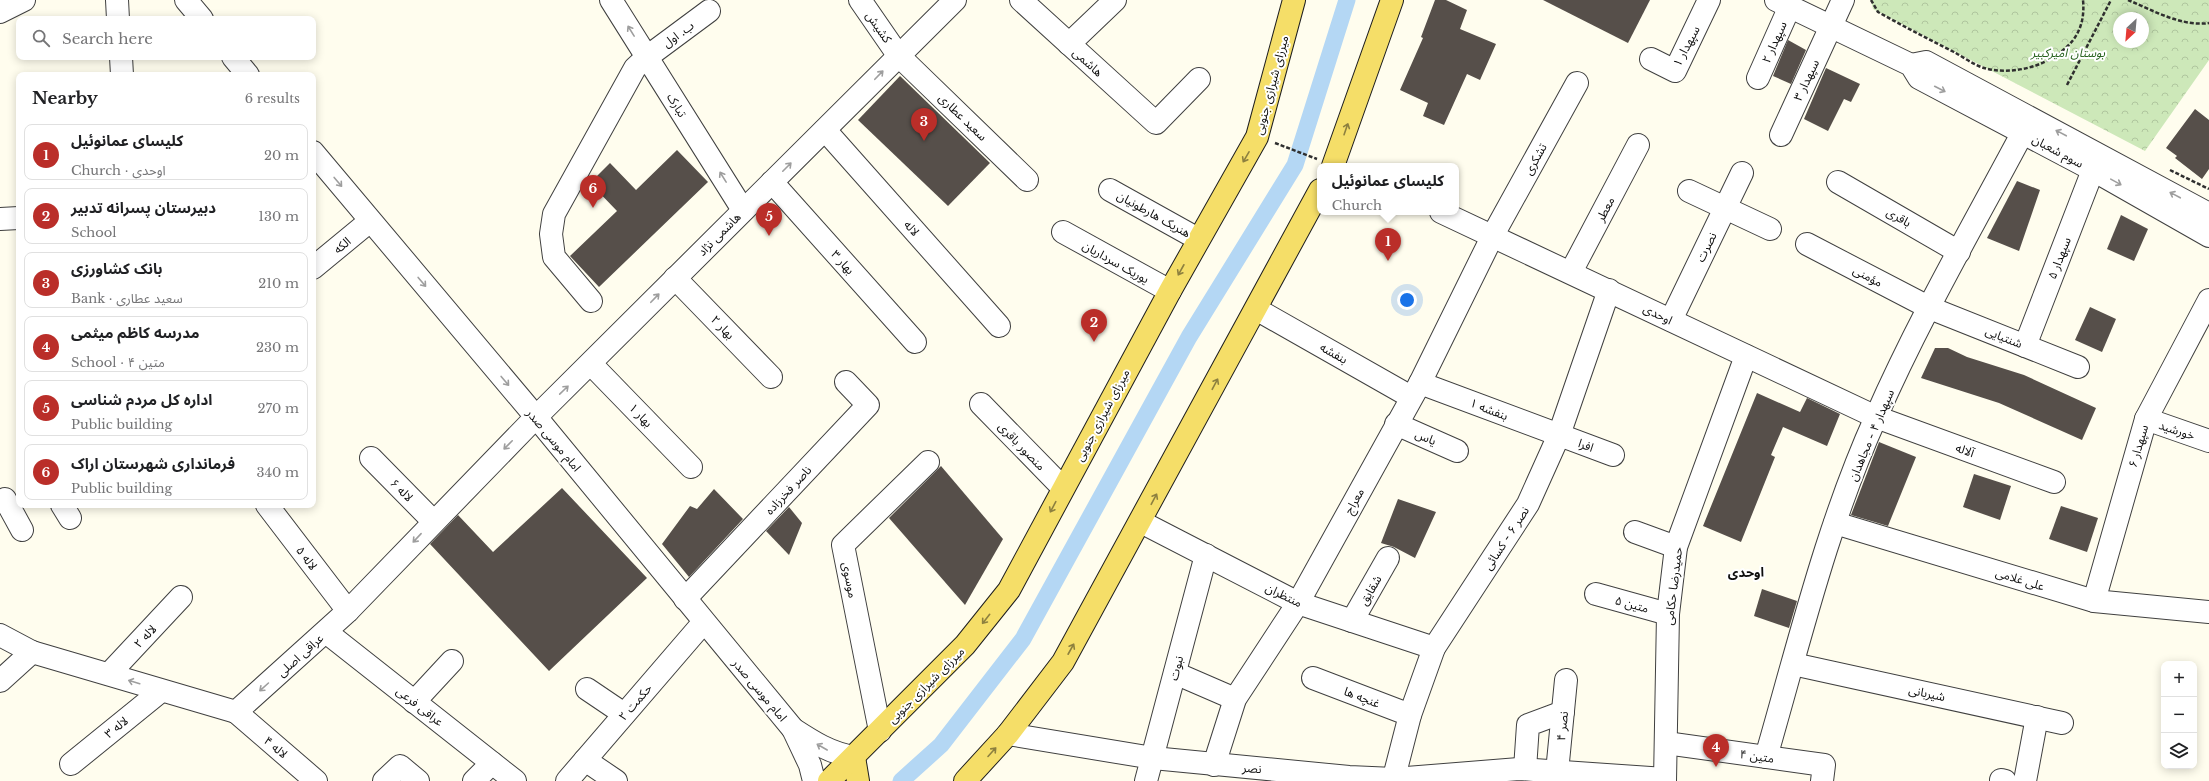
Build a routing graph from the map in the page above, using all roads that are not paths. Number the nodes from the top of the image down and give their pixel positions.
1 (24, 0) edge
2 (117, 0) edge
3 (186, 0) edge
4 (611, 0) edge
5 (860, 0) edge
6 (955, 0) edge
7 (1021, 0) edge
8 (1115, 0) edge
9 (1294, 0) edge
10 (1392, 0) edge
11 (1709, 0) edge
12 (1843, 0) edge
13 (1783, 3) edge
14 (709, 11) dead end
15 (0, 12) edge
16 (118, 16) edge
17 (199, 16) edge
18 (1831, 26) junction
19 (1068, 44) junction
20 (898, 55) junction
21 (647, 56) junction
22 (1651, 59) dead end
23 (121, 60) edge
24 (236, 60) edge
25 (1911, 65) junction
26 (122, 72) edge
27 (246, 72) edge
28 (1758, 78) dead end
29 (1199, 79) dead end
30 (1577, 83) dead end
31 (825, 130) junction
32 (2022, 132) junction
33 (1781, 135) dead end
34 (1638, 145) dead end
35 (316, 156) edge
36 (1336, 163) edge
37 (2093, 170) junction
38 (1742, 173) dead end
39 (1027, 180) dead end
40 (772, 182) junction
41 (1838, 182) dead end
42 (1110, 190) dead end
43 (1689, 191) dead end
44 (1317, 196) edge
45 (1725, 208) junction
46 (743, 210) junction
47 (2208, 212) edge
48 (1448, 215) edge
49 (16, 218) edge
50 (0, 219) edge
51 (370, 221) junction
52 (1770, 229) dead end
53 (1062, 232) dead end
54 (1493, 235) junction
55 (2209, 236) edge
56 (1198, 239) junction
57 (1807, 244) dead end
58 (1959, 252) junction
59 (316, 266) edge
60 (1571, 272) junction
61 (675, 278) junction
62 (1609, 290) junction
63 (1170, 291) junction
64 (2209, 300) edge
65 (591, 301) dead end
66 (1930, 308) junction
67 (1256, 309) junction
68 (1671, 320) junction
69 (999, 326) dead end
70 (915, 342) dead end
71 (2025, 346) junction
72 (1746, 356) junction
73 (591, 364) junction
74 (2078, 367) dead end
75 (771, 377) dead end
76 (846, 382) dead end
77 (1416, 390) junction
78 (981, 404) dead end
79 (536, 417) junction
80 (1876, 417) junction
81 (2146, 419) junction
82 (1396, 424) junction
83 (1559, 435) junction
84 (2209, 440) edge
85 (1457, 451) dead end
86 (1613, 455) dead end
87 (371, 458) dead end
88 (928, 462) dead end
89 (691, 467) dead end
90 (2054, 482) dead end
91 (1063, 488) junction
92 (8, 494) edge
93 (269, 508) edge
94 (433, 521) junction
95 (1141, 522) junction
96 (1835, 523) junction
97 (22, 530) dead end
98 (1635, 532) dead end
99 (1676, 547) junction
100 (1206, 555) junction
101 (1388, 558) dead end
102 (1596, 594) dead end
103 (182, 597) dead end
104 (685, 599) junction
105 (2094, 601) junction
106 (1298, 603) junction
107 (348, 611) junction
108 (2209, 612) edge
109 (1668, 614) junction
110 (1352, 621) junction
111 (703, 623) junction
112 (326, 632) junction
113 (0, 635) edge
114 (1434, 648) junction
115 (32, 652) junction
116 (452, 661) dead end
117 (1793, 664) junction
118 (1175, 673) junction
119 (109, 674) junction
120 (1314, 678) dead end
121 (1566, 680) dead end
122 (0, 681) edge
123 (587, 689) dead end
124 (161, 691) junction
125 (1235, 699) junction
126 (414, 702) junction
127 (236, 712) junction
128 (1563, 712) junction
129 (624, 714) junction
130 (1410, 715) junction
131 (2037, 717) junction
132 (2062, 723) dead end
133 (793, 729) junction
134 (880, 731) junction
135 (1008, 734) junction
136 (1666, 743) junction
137 (854, 757) junction
138 (1766, 757) junction
139 (1153, 758) junction
140 (585, 760) junction
141 (492, 763) junction
142 (71, 764) dead end
143 (1214, 765) junction
144 (1557, 772) junction
145 (1521, 773) edge
146 (1823, 773) edge
147 (1590, 778) edge
148 (1394, 780) edge
149 (1665, 780) edge
150 (316, 781) edge
151 (384, 781) edge
152 (418, 781) edge
153 (474, 781) edge
154 (515, 781) edge
155 (567, 781) edge
156 (616, 781) edge
157 (814, 781) edge
158 (830, 781) edge
159 (858, 781) edge
160 (965, 781) edge
161 (1146, 781) edge
162 (2025, 781) edge

1 - 15 street
2 - 16 street
3 - 17 street
21 -> 4 street, تبارک
5 - 20 street, کشیش
6 - 20 street, هاشمی نژاد
7 - 19 street, هاشمی
8 - 19 street
9 -> 56 main road, میرزای شیرازی جنوبی
36 -> 10 main road
11 - 22 street, سپهدار ۱
12 - 18 street, سپهدار ۳
13 - 18 street, سوم شعبان
13 - 28 street, سپهدار ۲
14 - 21 street, ب. اول
18 - 25 street, سوم شعبان
18 - 33 street, سپهدار ۳
19 - 29 street, هاشمی
31 -> 20 street, هاشمی نژاد
20 - 39 street, سعید عطاری
46 -> 21 street, تبارک
21 - 65 street, ب. اول
23 - 26 street
24 - 27 street
25 -> 32 street, سوم شعبان
47 -> 25 street, سوم شعبان
30 - 54 street, تشکری
40 -> 31 street, هاشمی نژاد
31 - 69 street, لاله
32 - 37 street, سوم شعبان
32 - 58 street, سپهدار ۴ - مجاهدان
34 - 60 street, معطر
35 -> 51 street, امام موسی صدر
37 -> 55 street, سوم شعبان
37 - 71 street, سپهدار ۵
38 - 45 street, نصرت
40 - 46 street, هاشمی نژاد
40 - 70 street, بهار ۳
41 - 58 street, باقری
42 - 56 street, هنریک هارطونیان
43 - 45 street
44 - 67 main road
45 - 52 street
45 - 68 street, نصرت
46 - 61 street, هاشمی نژاد
48 - 54 street, اوحدی
49 - 50 street
51 - 59 street, الکه
51 -> 79 street, امام موسی صدر
53 - 63 street, یوریک سرداریان
54 - 60 street, اوحدی
54 - 77 street, معراج
56 -> 63 main road, میرزای شیرازی جنوبی
57 - 66 street, مؤمنی
58 - 66 street, سپهدار ۴ - مجاهدان
60 - 62 street, اوحدی
73 -> 61 street, هاشمی نژاد
61 - 75 street, بهار ۲
62 - 68 street, اوحدی
62 - 83 street, نصر ۶ - کسائی
63 - 91 main road, میرزای شیرازی جنوبی
64 - 81 street, سپهدار ۶
66 - 71 street, شنتیایی
66 - 80 street, سپهدار ۴ - مجاهدان
67 - 77 street, بنفشه
95 -> 67 main road
68 - 72 street, اوحدی
71 - 74 street, شنتیایی
72 - 80 street, اوحدی
72 - 99 street, حمیدرضا حکامی
79 -> 73 street, هاشمی نژاد
73 - 89 street, بهار ۱
76 - 104 street, ناصر فخرزاده
77 - 82 street, معراج
77 - 83 street, بنفشه ۱
78 - 91 street, منصور باقری
79 -> 94 street, عراقی اصلی
79 - 104 street, امام موسی صدر
80 - 90 street, آلاله
80 - 96 street, سپهدار ۴ - مجاهدان
81 - 84 street, خورشید
81 - 105 street, سپهدار ۶
82 - 85 street, یاس
82 - 106 street, معراج
83 - 86 street, افرا
83 - 114 street, نصر ۶ - کسائی
87 - 94 street, لاله ۶
88 - 134 street, موسوی
91 -> 134 main road, میرزای شیرازی جنوبی
92 - 97 street
93 - 107 street, لاله ۵
94 -> 107 street, عراقی اصلی
95 - 100 street, منتظران
135 -> 95 main road
96 - 105 street, علی غلامی
96 - 117 street, سپهدار ۴ - مجاهدان
98 - 99 street
99 - 109 street, حمیدرضا حکامی
100 - 106 street, منتظران
100 - 118 street, نبوت
101 - 110 street, شقایق
102 - 109 street, متین ۵
103 - 119 street, لاله ۲
104 - 111 street, امام موسی صدر
105 - 108 street, علی غلامی
106 - 110 street, منتظران
106 - 125 street, معراج
107 - 112 street, عراقی اصلی
109 - 136 street, حمیدرضا حکامی
110 - 114 street, منتظران
111 - 129 street, حکمت ۲
111 - 133 street, امام موسی صدر
112 - 126 street, عراقی فرعی
112 -> 127 street, عراقی اصلی
113 - 115 street
114 - 130 street, نصر ۶ - کسائی
115 - 119 street
115 - 122 street
116 - 126 street
117 - 131 street, شیربانی
117 - 138 street, سپهدار ۴ - مجاهدان
118 - 125 street
118 - 139 street, نبوت
124 -> 119 street
120 - 130 street, غنچه ها
121 - 128 street, نصر ۴
123 - 129 street
124 - 127 street
124 - 142 street, لاله ۳
125 - 143 street, معراج
126 - 141 street, عراقی فرعی
127 - 150 street, لاله ۴
128 - 144 street, نصر ۴
128 - 145 street
129 - 140 street, حکمت ۲
130 - 148 street, نصر ۶ - کسائی
131 - 132 street, شیربانی
131 - 162 street
137 -> 133 street, امام موسی صدر
133 - 157 street, امام موسی صدر
134 - 137 main road, میرزای شیرازی جنوبی
135 - 139 street, نصر
160 -> 135 main road
136 - 138 street, متین ۴
136 - 149 street, حمیدرضا حکامی
137 - 158 main road, میرزای شیرازی جنوبی
137 - 159 main road
138 - 146 street, متین ۴
139 - 143 street, نصر
139 - 161 street, نبوت
140 - 155 street, حکمت ۲
140 - 156 street
141 - 153 street
141 - 154 street, عراقی فرعی
143 - 148 street, نصر
144 - 145 street, نصر
144 - 147 street, نصر
145 - 148 street, نصر
147 - 149 street, نصر
151 - 152 street

